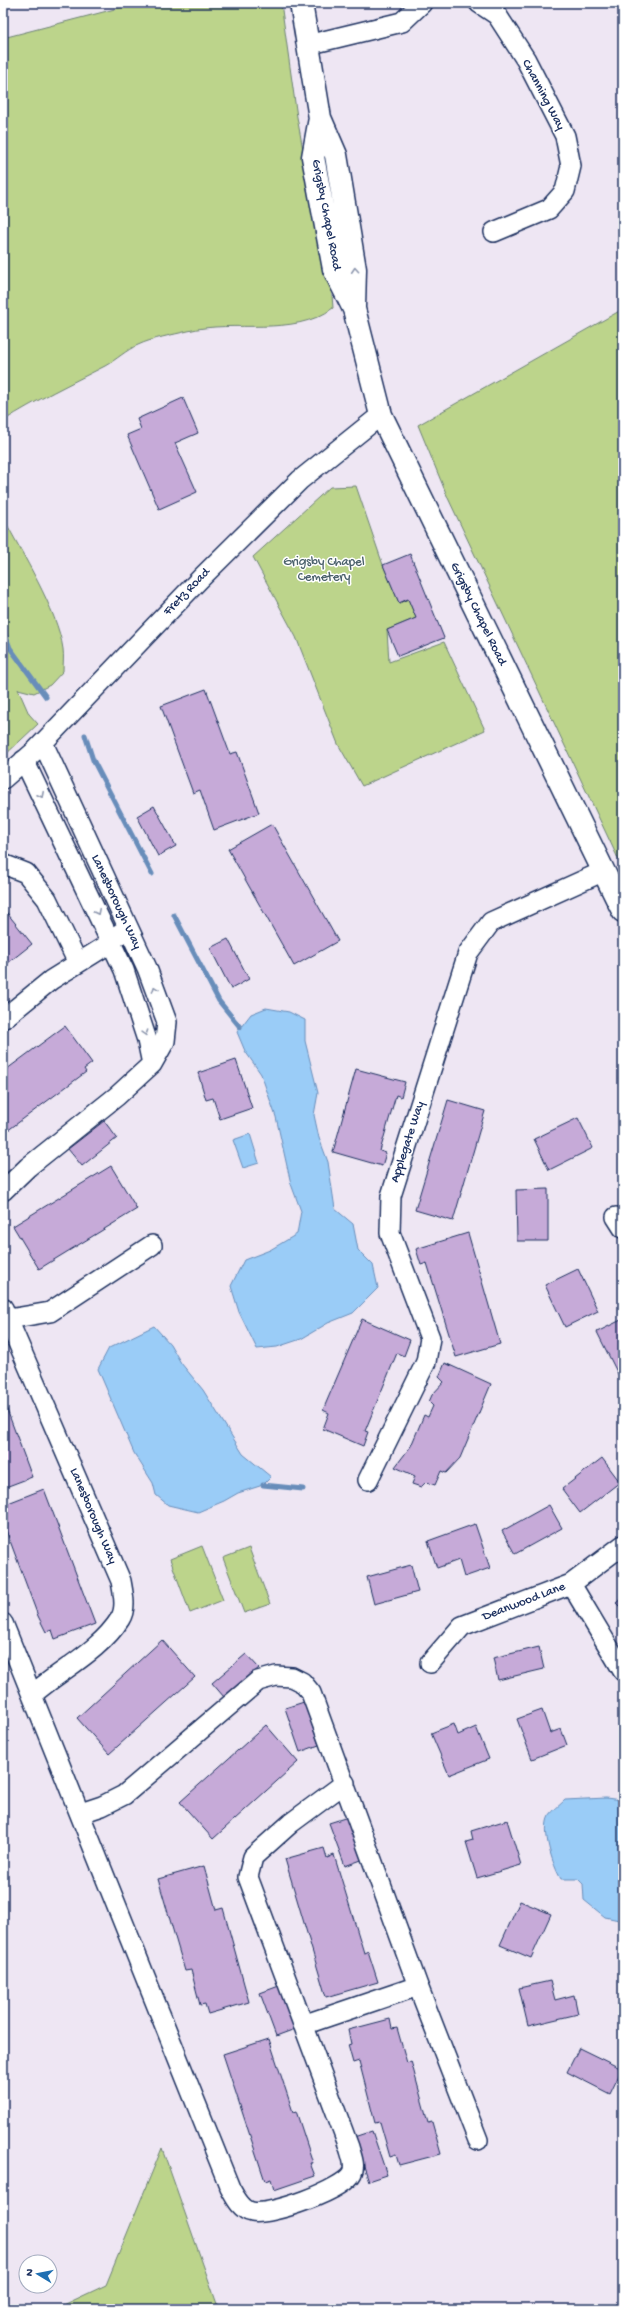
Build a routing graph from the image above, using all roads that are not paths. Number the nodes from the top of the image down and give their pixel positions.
1 (301, 3) edge
2 (422, 3) edge
3 (479, 3) edge
4 (307, 45) junction
5 (494, 232) dead end
6 (381, 415) junction
7 (43, 743) junction
8 (24, 760) junction
9 (3, 779) edge
10 (85, 835) junction
11 (64, 844) junction
12 (3, 864) edge
13 (604, 871) junction
14 (623, 911) edge
15 (127, 927) junction
16 (112, 942) junction
17 (78, 963) junction
18 (3, 1019) edge
19 (152, 1064) junction
20 (3, 1191) edge
21 (152, 1246) dead end
22 (5, 1316) edge
23 (368, 1480) dead end
24 (623, 1545) edge
25 (571, 1584) junction
26 (3, 1623) edge
27 (430, 1663) dead end
28 (623, 1671) edge
29 (32, 1695) junction
30 (345, 1783) junction
31 (81, 1813) junction
32 (418, 1986) junction
33 (303, 2025) junction
34 (478, 2140) dead end

1 - 4 street, Grigsby Chapel Road
2 - 4 street
3 - 5 street, Channing Way
4 - 6 street, Grigsby Chapel Road
6 - 7 street, Fretz Road
6 - 13 street, Grigsby Chapel Road
7 - 8 street, Fretz Road
7 - 10 street, Lanesborough Way
8 - 9 street, Fretz Road
8 -> 11 street, Lanesborough Way
10 - 11 street
10 - 15 street, Lanesborough Way
11 -> 16 street, Lanesborough Way
12 - 17 street
13 - 14 street, Grigsby Chapel Road
13 - 23 street, Applegate Way
15 - 16 street
19 -> 15 street, Lanesborough Way
16 - 17 street
16 -> 19 street, Lanesborough Way
17 - 18 street
19 - 20 street, Lanesborough Way
21 - 22 street
22 - 29 street, Lanesborough Way
24 - 25 street, Deanwood Lane
25 - 27 street, Deanwood Lane
25 - 28 street
26 - 29 street
29 - 31 street
30 - 31 street
30 - 32 street
30 - 33 street
31 - 33 street
32 - 33 street
32 - 34 street

